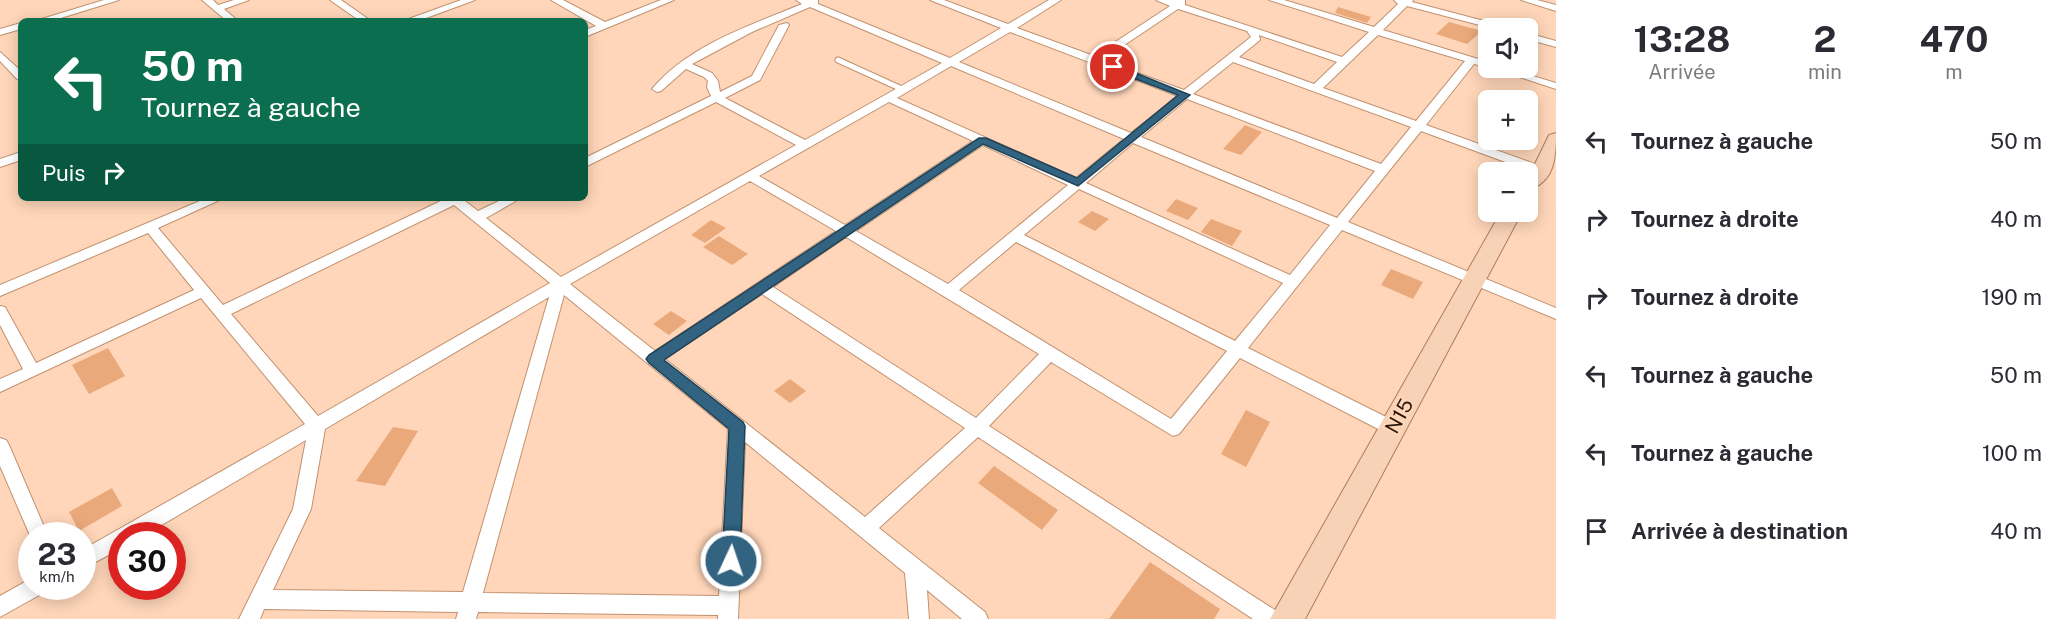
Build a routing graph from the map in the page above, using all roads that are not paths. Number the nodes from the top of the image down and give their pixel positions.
1 (114, 0) edge
2 (207, 0) edge
3 (244, 0) edge
4 (470, 0) edge
5 (556, 0) edge
6 (669, 0) edge
7 (935, 0) edge
8 (1056, 0) edge
9 (1161, 0) edge
10 (1274, 0) edge
11 (1526, 0) edge
12 (341, 1) edge
13 (811, 1) edge
14 (1403, 1) edge
15 (1182, 3) edge
16 (217, 8) junction
17 (1556, 8) edge
18 (51, 18) edge
19 (230, 18) edge
20 (362, 18) edge
21 (417, 18) edge
22 (1478, 22) edge
23 (604, 26) junction
24 (784, 26) dead end
25 (18, 27) edge
26 (1010, 28) junction
27 (1251, 29) junction
28 (1376, 31) junction
29 (0, 32) edge
30 (588, 33) edge
31 (1538, 39) edge
32 (1556, 44) edge
33 (0, 55) edge
34 (1231, 58) junction
35 (838, 60) dead end
36 (1095, 60) junction
37 (1472, 60) junction
38 (1344, 61) junction
39 (1478, 62) edge
40 (953, 63) junction
41 (685, 65) junction
42 (0, 74) edge
43 (17, 74) edge
44 (1530, 78) edge
45 (1556, 86) edge
46 (657, 89) dead end
47 (1315, 89) junction
48 (904, 90) junction
49 (1185, 95) junction
50 (717, 98) junction
51 (889, 98) junction
52 (1418, 126) junction
53 (1132, 136) junction
54 (1556, 139) edge
55 (983, 140) junction
56 (805, 145) junction
57 (18, 157) edge
58 (588, 162) edge
59 (1500, 162) edge
60 (0, 163) edge
61 (1382, 169) junction
62 (1538, 170) edge
63 (750, 176) junction
64 (1078, 183) junction
65 (450, 201) edge
66 (457, 201) edge
67 (509, 201) edge
68 (193, 202) edge
69 (477, 217) junction
70 (1339, 221) junction
71 (1505, 222) edge
72 (150, 227) junction
73 (845, 231) junction
74 (1015, 236) junction
75 (1475, 280) junction
76 (1291, 281) junction
77 (560, 284) junction
78 (762, 287) junction
79 (0, 291) edge
80 (204, 291) junction
81 (949, 291) junction
82 (0, 311) edge
83 (221, 312) junction
84 (1556, 314) edge
85 (1237, 348) junction
86 (1050, 353) junction
87 (654, 359) junction
88 (32, 371) junction
89 (0, 386) edge
90 (737, 426) junction
91 (317, 427) junction
92 (977, 427) junction
93 (1392, 428) junction
94 (0, 445) edge
95 (33, 522) edge
96 (149, 522) edge
97 (865, 529) junction
98 (915, 569) junction
99 (18, 596) edge
100 (258, 599) junction
101 (0, 607) edge
102 (469, 611) edge
103 (728, 612) edge
104 (249, 619) edge
105 (920, 619) edge
106 (978, 619) edge
107 (1271, 619) edge
108 (1287, 619) edge

1 - 18 street
2 - 16 street
3 - 16 street
4 - 21 street
5 - 23 street
6 - 23 street
7 - 26 street
8 - 26 street
9 - 15 street
10 - 28 street
11 - 17 street
12 - 20 street
13 - 40 street
13 - 41 street
14 - 22 street
14 - 28 street
15 - 27 street
15 - 36 street
16 - 19 street
23 - 30 street
24 - 50 street
25 - 29 street
26 - 36 street
26 - 40 street
27 - 34 street
27 - 38 street
28 - 37 street
28 - 38 street
31 - 32 street
33 - 43 street
34 - 47 street
34 - 49 street
35 - 48 lane
36 - 49 street
37 - 39 street
37 - 52 street
38 - 47 street
40 - 48 street
40 - 53 street
41 - 46 street
41 - 50 street
42 - 43 street
44 - 45 street
47 - 52 street
48 - 51 street
49 - 53 street
49 - 61 street
50 - 56 street
50 - 58 street
51 - 55 street
51 - 56 street
52 - 59 street
52 - 61 street
53 - 64 street
53 - 70 street
54 - 62 main road
55 - 64 street
55 - 73 street
56 - 63 street
57 - 60 street
61 - 70 street
63 - 73 street
63 - 77 street
64 - 74 street
64 - 76 street
65 - 83 street
66 - 69 street
67 - 69 street
68 - 72 street
69 - 77 street
70 - 75 street
70 - 76 street
71 - 75 main road, N15
72 - 79 street
72 - 80 street
73 - 78 street
73 - 81 street
74 - 81 street
74 - 85 street
75 - 84 street
75 - 93 main road, N15
76 - 85 street
77 - 87 street
77 - 91 street
77 - 102 street
78 - 87 street
78 - 92 street
80 - 83 street
80 - 88 street
81 - 86 street
82 - 88 street
83 - 91 street
85 - 86 street
85 - 93 street
86 - 92 street
87 - 90 street
88 - 89 street
90 - 97 street
90 - 103 street
91 - 96 street
91 - 100 street
92 - 97 street
92 - 107 street
93 - 108 main road, N15
94 - 95 street
97 - 98 street
98 - 105 street
98 - 106 street
99 - 101 street
100 - 102 street
100 - 104 street
102 - 103 street

